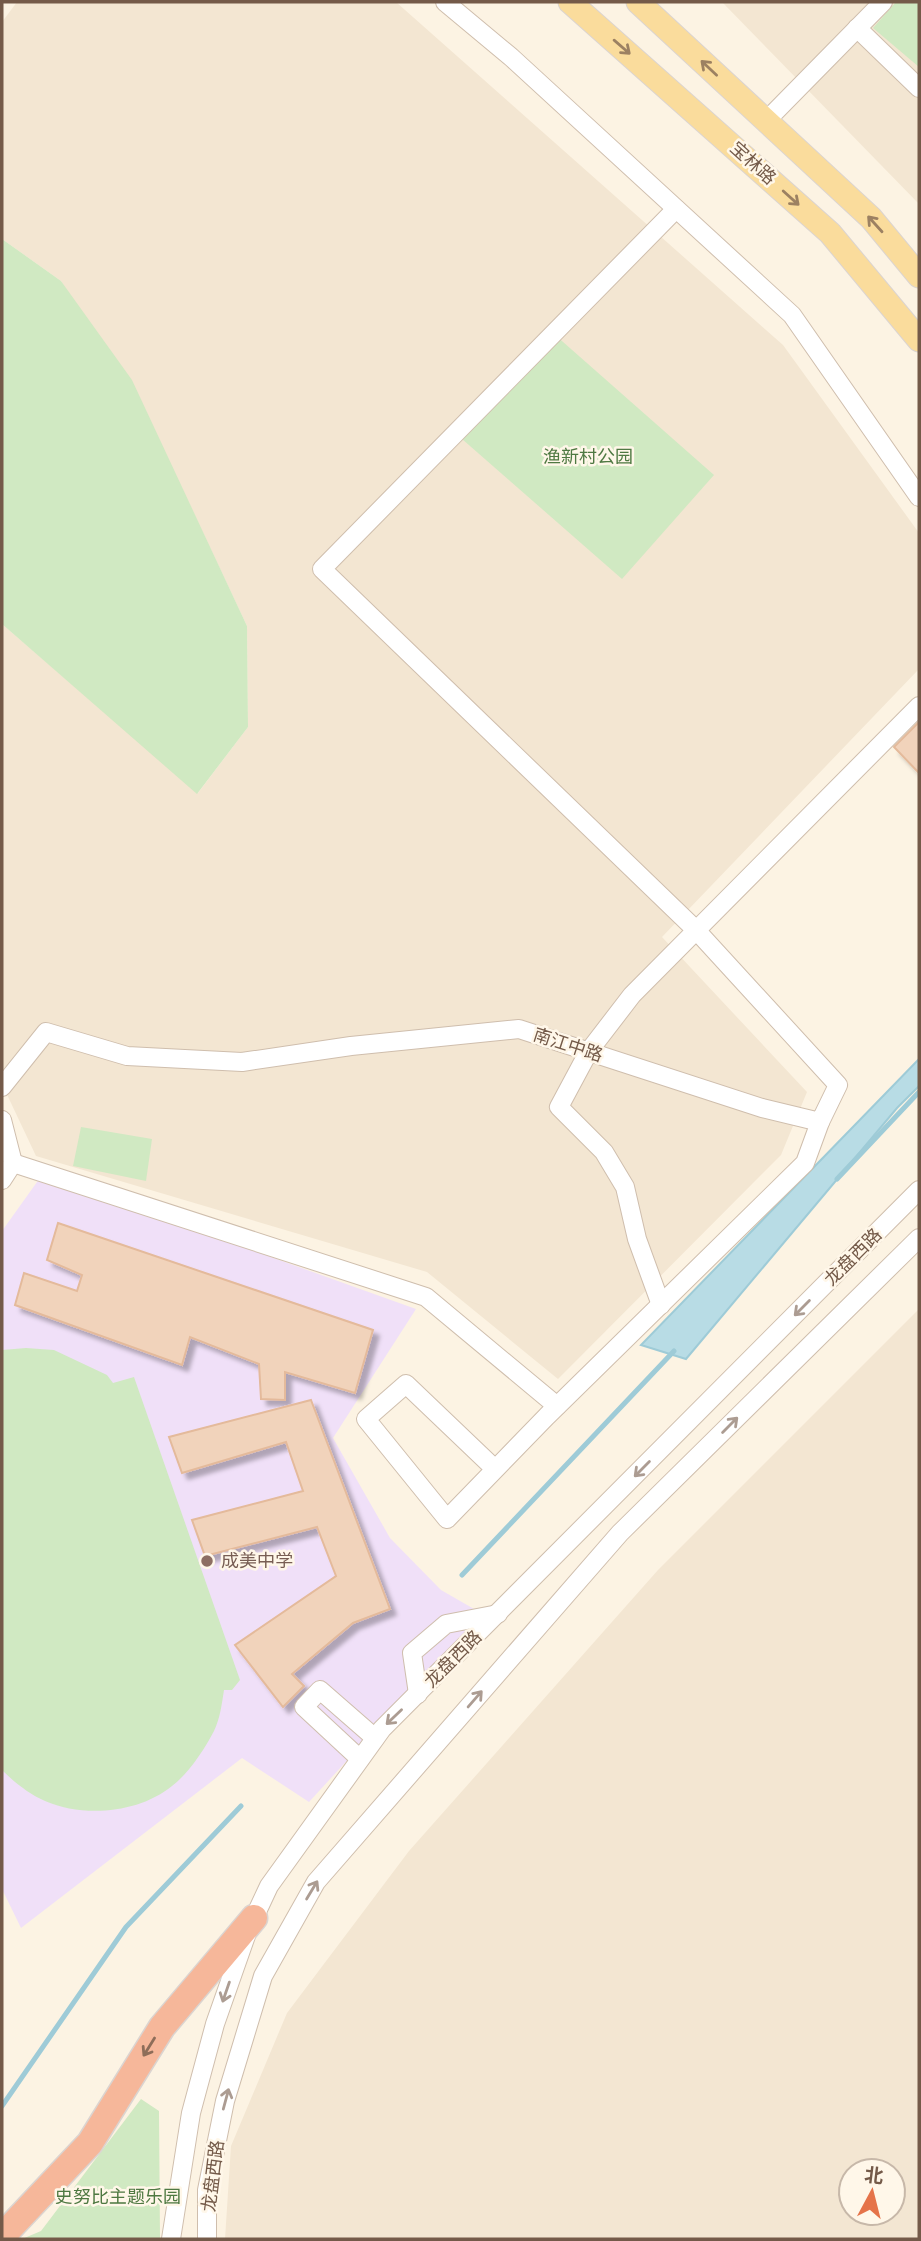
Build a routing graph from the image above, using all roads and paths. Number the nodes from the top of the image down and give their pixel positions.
1 (445, 2) edge
2 (570, 2) edge
3 (638, 2) edge
4 (883, 2) edge
5 (857, 28) junction
6 (919, 89) edge
7 (766, 121) junction
8 (676, 209) junction
9 (919, 276) edge
10 (919, 340) edge
11 (919, 497) edge
12 (919, 706) edge
13 (696, 930) junction
14 (589, 1052) junction
15 (2, 1087) edge
16 (2, 1120) edge
17 (820, 1122) junction
18 (13, 1163) junction
19 (2, 1180) edge
20 (919, 1190) edge
21 (919, 1238) edge
22 (661, 1305) junction
23 (557, 1406) junction
24 (495, 1469) junction
25 (498, 1614) junction
26 (418, 1694) junction
27 (375, 1738) junction
28 (360, 1759) junction
29 (254, 1917) junction
30 (2, 2233) edge
31 (172, 2239) edge
32 (207, 2239) edge

1 - 8 street
2 -> 10 main road, 宝林路
7 -> 3 main road
4 - 5 street
5 - 6 street
5 - 7 street
9 -> 7 main road
8 - 11 street
8 - 13 street
12 - 13 street
13 - 14 street
13 - 17 street
14 - 15 street, 南江中路
14 - 17 street, 南江中路
14 - 22 street
16 - 18 street
17 - 22 street
18 - 19 street
18 - 23 street
20 -> 25 street, 龙盘西路
32 -> 21 street, 龙盘西路
22 - 23 street
23 - 24 street
24 - 24 street
25 - 26 street, 龙盘西路
25 - 26 street
26 -> 27 street, 龙盘西路
27 - 28 street, 龙盘西路
27 - 28 street
28 - 29 street, 龙盘西路
29 -> 30 highway
29 -> 31 street, 龙盘西路

